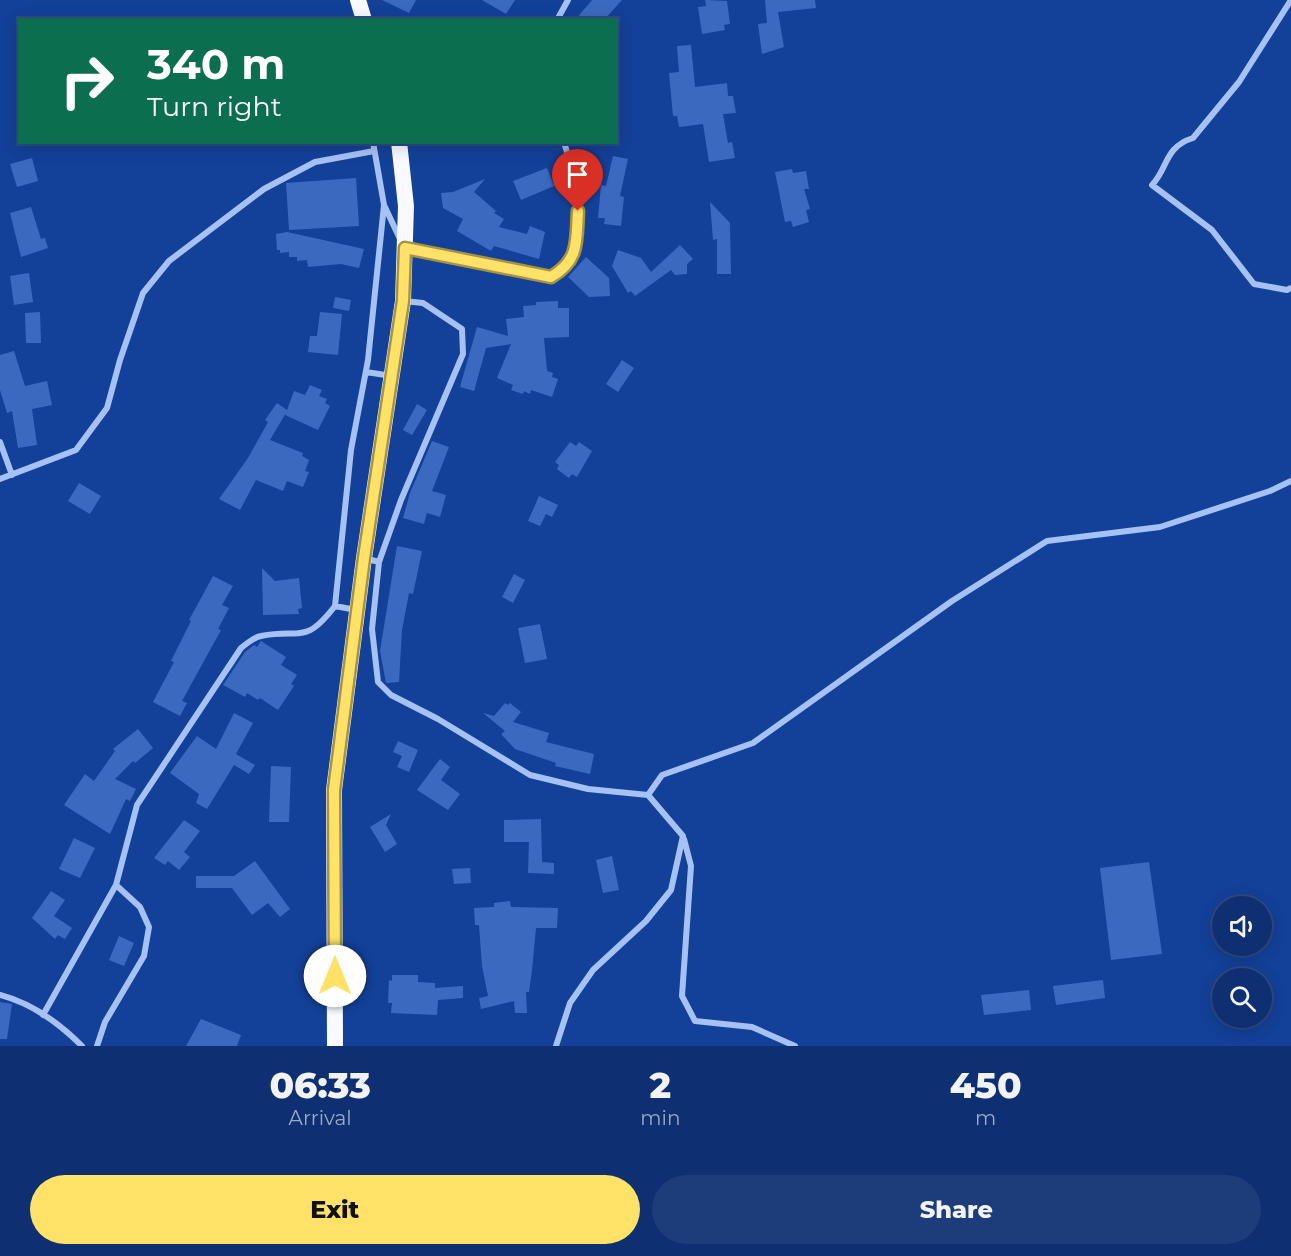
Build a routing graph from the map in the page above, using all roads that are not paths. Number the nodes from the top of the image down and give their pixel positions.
1 (568, 0) edge
2 (1291, 0) edge
3 (359, 1) edge
4 (355, 18) edge
5 (363, 18) edge
6 (557, 18) edge
7 (373, 144) edge
8 (399, 144) edge
9 (565, 144) edge
10 (374, 152) junction
11 (384, 205) junction
12 (405, 248) junction
13 (1291, 288) edge
14 (403, 301) junction
15 (366, 372) junction
16 (392, 376) junction
17 (0, 442) edge
18 (12, 475) junction
19 (0, 479) edge
20 (1291, 481) edge
21 (371, 560) junction
22 (335, 606) junction
23 (357, 610) junction
24 (648, 795) junction
25 (682, 836) junction
26 (116, 885) junction
27 (0, 995) edge
28 (43, 1016) junction
29 (82, 1046) edge
30 (96, 1046) edge
31 (335, 1046) edge
32 (556, 1046) edge
33 (795, 1046) edge

1 - 6 street
2 - 13 street
3 - 4 street
3 - 5 highway
7 - 10 street
8 - 12 highway
9 - 12 street
10 - 11 street
10 - 18 street
11 - 12 street
11 - 15 street
12 - 14 highway
14 - 16 highway
14 - 21 street
15 - 16 street
15 - 22 street
16 - 21 highway
17 - 18 street
18 - 19 street
20 - 24 street
21 - 23 highway
21 - 24 street
22 - 23 street
22 - 26 street
23 - 31 highway
24 - 25 street
25 - 32 street
25 - 33 street
26 - 28 street
26 - 30 street
27 - 28 street
28 - 29 street

